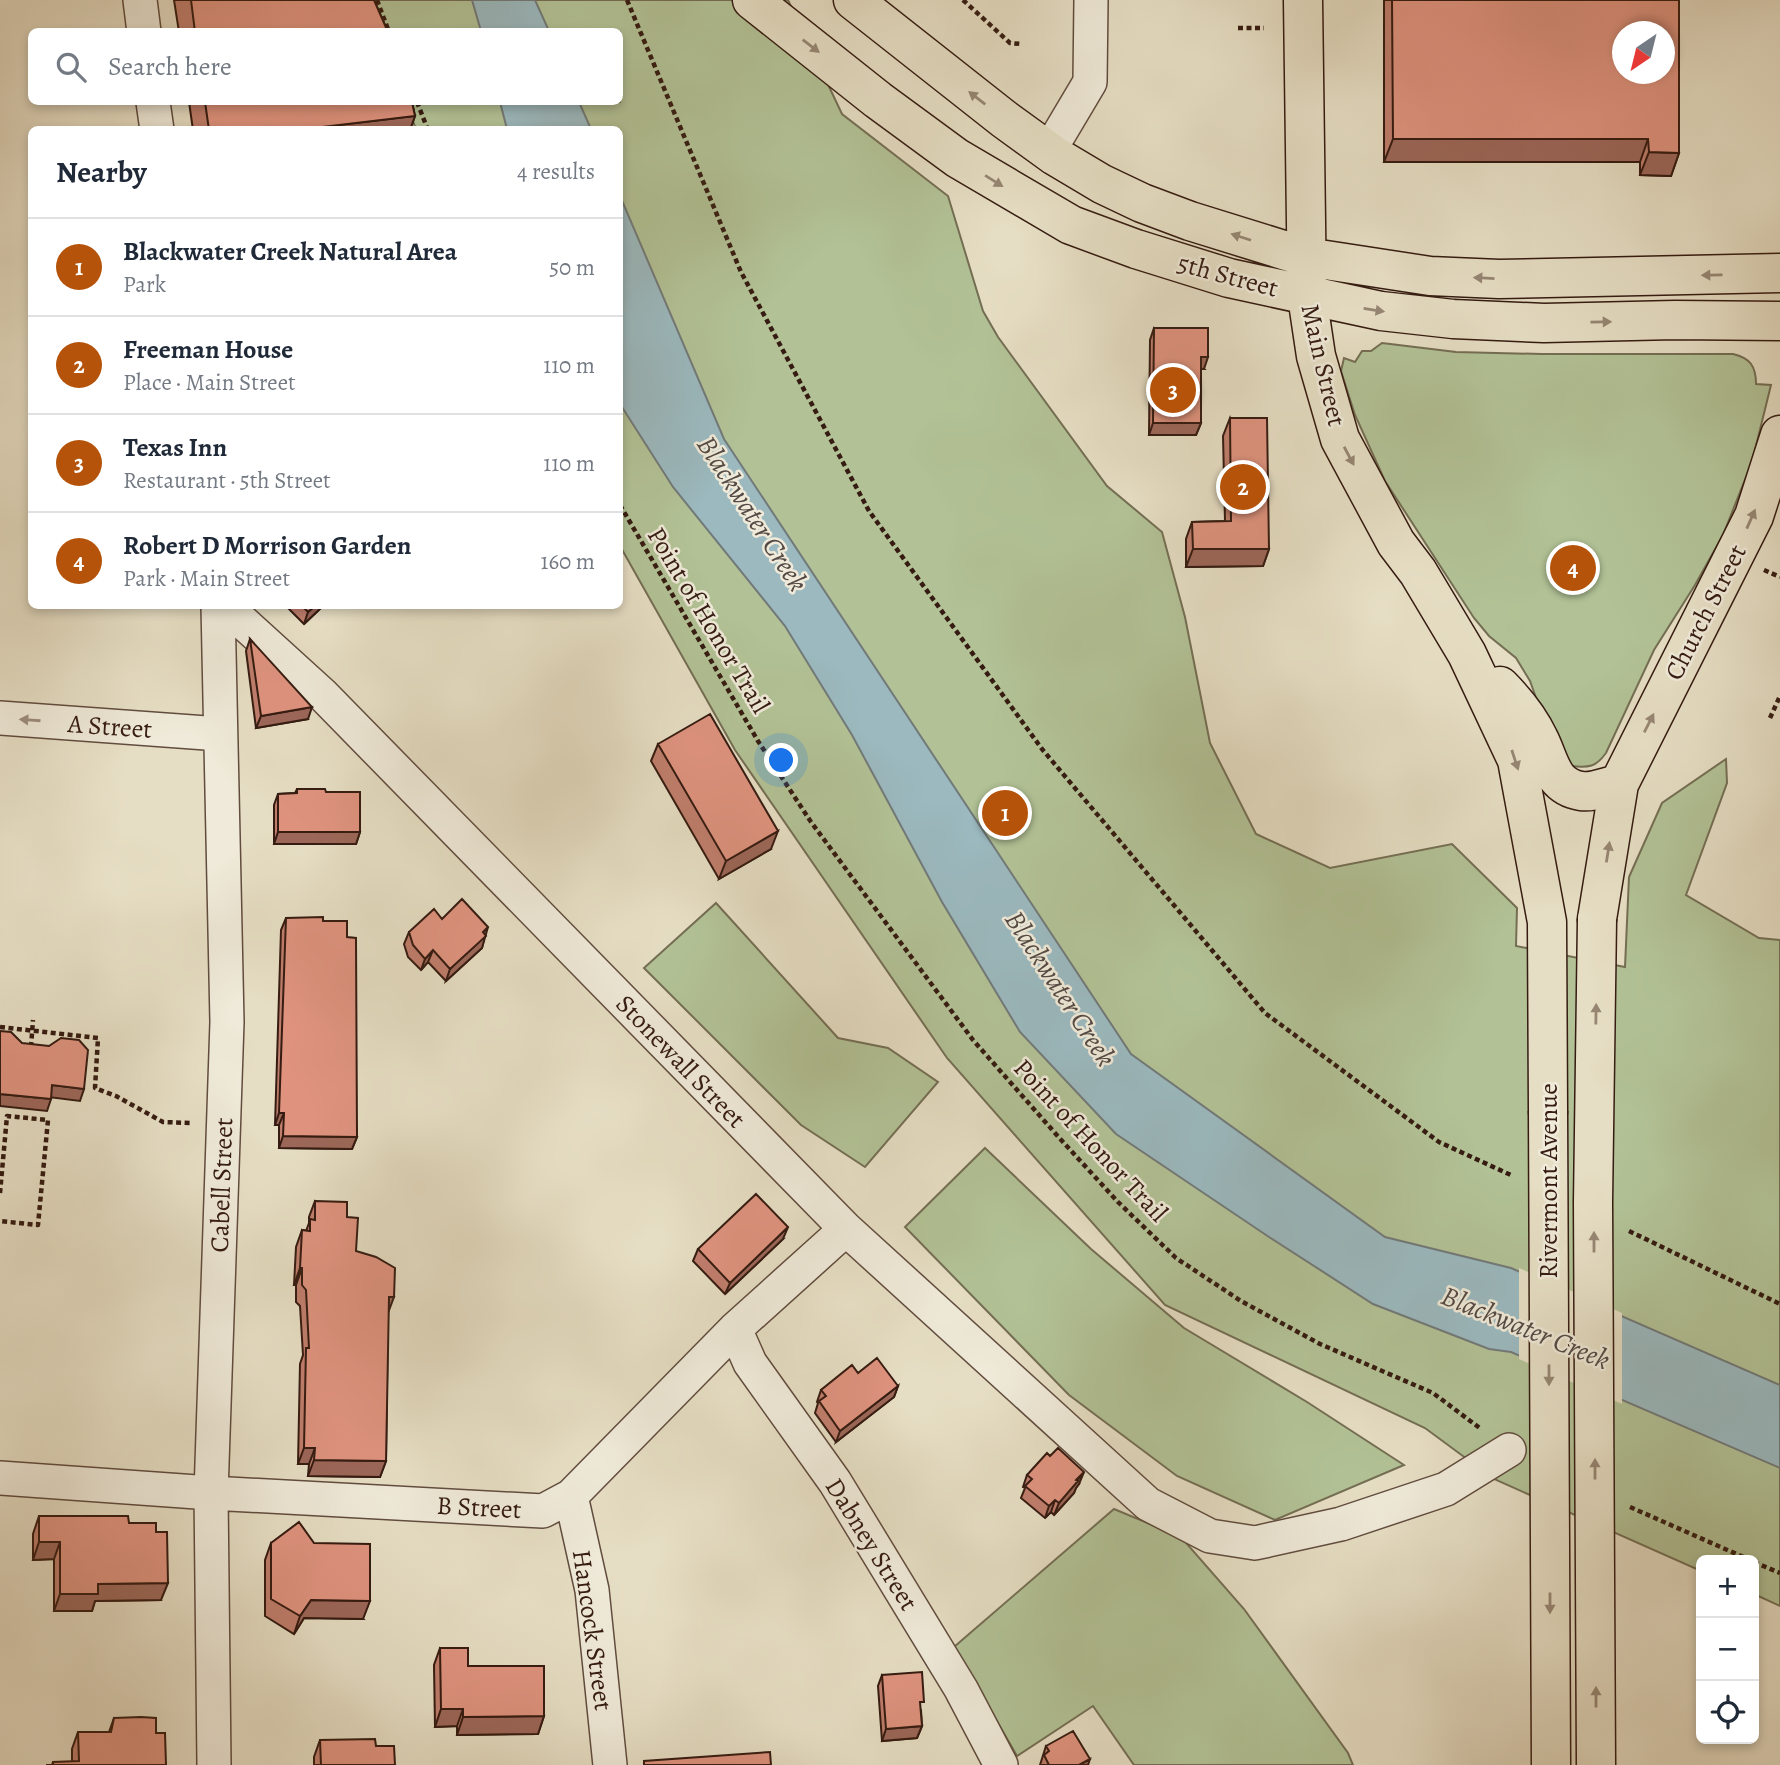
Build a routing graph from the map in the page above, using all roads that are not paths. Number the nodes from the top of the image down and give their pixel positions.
1 (140, 0) edge
2 (852, 0) edge
3 (1091, 0) edge
4 (1303, 0) edge
5 (755, 2) edge
6 (144, 28) edge
7 (153, 105) edge
8 (156, 126) edge
9 (1049, 151) junction
10 (1306, 257) junction
11 (1780, 274) edge
12 (1307, 296) junction
13 (1780, 321) edge
14 (1780, 435) edge
15 (218, 609) edge
16 (228, 609) edge
17 (1467, 654) junction
18 (0, 718) edge
19 (220, 734) junction
20 (1619, 784) junction
21 (846, 1229) junction
22 (735, 1329) junction
23 (1509, 1450) road end
24 (0, 1478) edge
25 (212, 1493) junction
26 (571, 1496) junction
27 (214, 1765) edge
28 (610, 1765) edge
29 (1001, 1765) edge
30 (1551, 1765) edge
31 (1596, 1765) edge

1 - 6 street
9 -> 2 main road, 5th Street
3 - 9 street
4 - 10 main road, Main Street
5 -> 12 main road, 5th Street
7 - 8 street
10 -> 9 main road, 5th Street
11 -> 10 main road, 5th Street
10 - 12 main road, Main Street
12 -> 13 main road, 5th Street
12 -> 17 main road, Main Street
20 -> 14 main road, Church Street
15 - 19 street, Cabell Street
16 - 21 street, Stonewall Street
17 - 20 main road
17 -> 30 main road, Rivermont Avenue, bridge
19 -> 18 street, A Street
19 - 25 street, Cabell Street
31 -> 20 main road, Rivermont Avenue, bridge
21 - 22 street, B Street
21 - 23 street, Stonewall Street
22 - 26 street, B Street
22 - 29 street, Dabney Street
24 - 25 street, B Street
25 - 26 street, B Street
25 - 27 street, Cabell Street
26 - 28 street, Hancock Street

